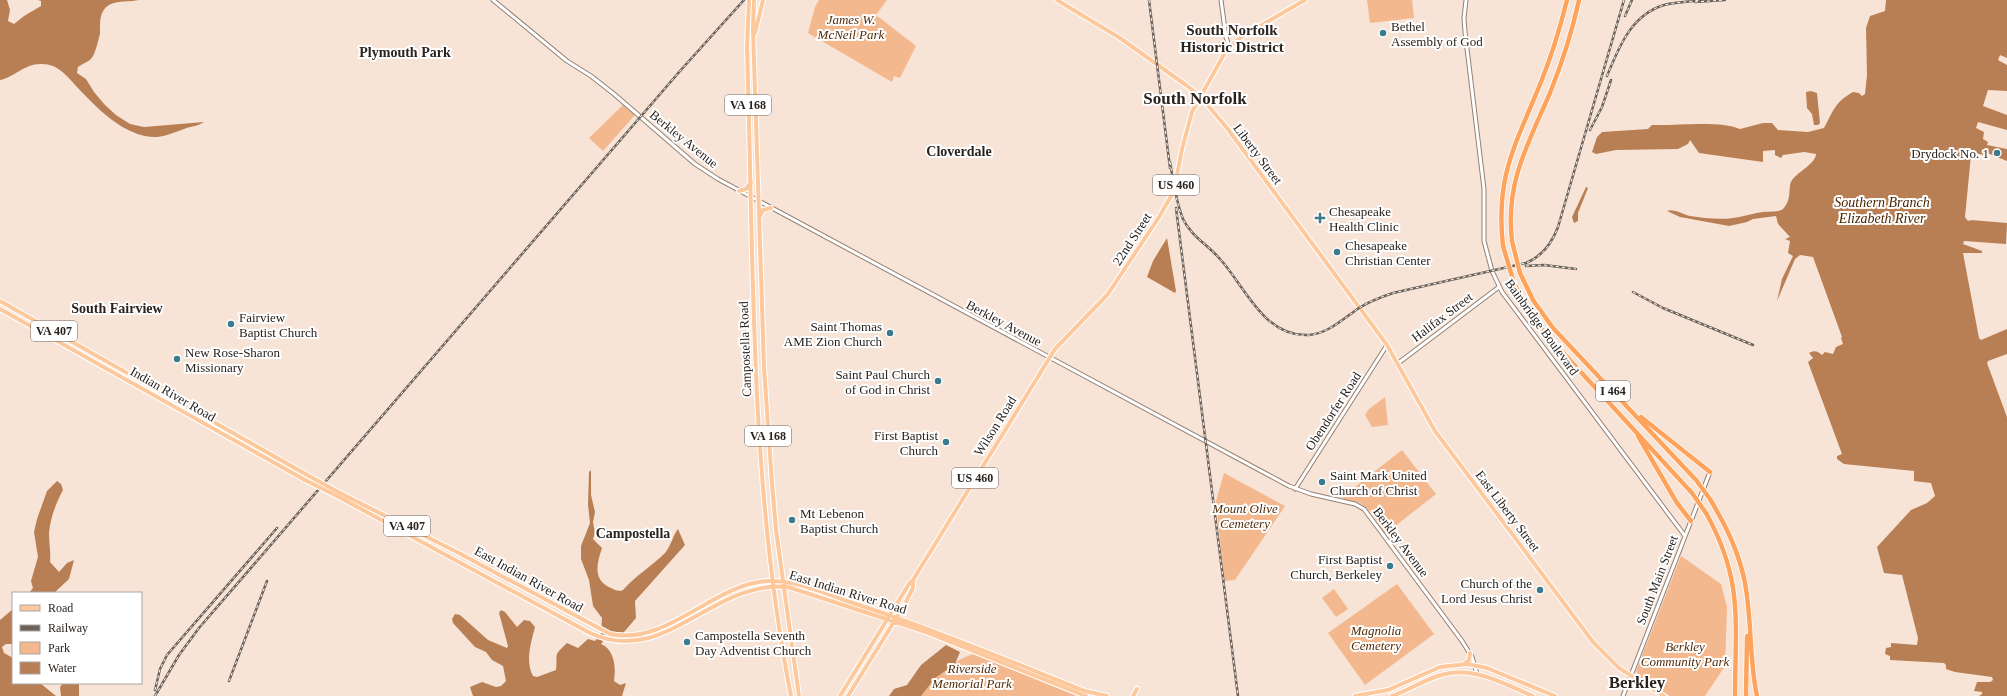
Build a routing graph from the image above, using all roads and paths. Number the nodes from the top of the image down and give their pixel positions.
1 (493, 0) edge
2 (749, 0) edge
3 (754, 0) edge
4 (763, 0) edge
5 (1057, 0) edge
6 (1222, 0) edge
7 (1305, 0) edge
8 (1466, 0) edge
9 (1567, 0) edge
10 (1579, 0) edge
11 (753, 41) junction
12 (1229, 46) junction
13 (1200, 96) junction
14 (751, 182) junction
15 (739, 191) junction
16 (751, 198) junction
17 (758, 202) junction
18 (771, 208) junction
19 (759, 218) junction
20 (1499, 287) junction
21 (0, 300) edge
22 (0, 309) edge
23 (1076, 328) joint
24 (1388, 345) junction
25 (1049, 358) junction
26 (1397, 364) junction
27 (1612, 390) junction
28 (1624, 418) junction
29 (1710, 472) joint
30 (309, 476) joint
31 (1295, 489) junction
32 (338, 494) junction
33 (1691, 521) junction
34 (1685, 536) junction
35 (913, 580) junction
36 (773, 581) junction
37 (784, 584) junction
38 (774, 586) junction
39 (888, 617) junction
40 (895, 619) junction
41 (1470, 653) junction
42 (1750, 661) junction
43 (1464, 664) junction
44 (1474, 665) junction
45 (1476, 674) junction
46 (1631, 675) junction
47 (1137, 690) dead end
48 (791, 696) edge
49 (799, 696) edge
50 (840, 696) edge
51 (848, 696) edge
52 (1086, 696) edge
53 (1107, 696) edge
54 (1133, 696) edge
55 (1355, 696) edge
56 (1392, 696) edge
57 (1533, 696) edge
58 (1555, 696) edge
59 (1622, 696) edge
60 (1664, 696) edge
61 (1734, 696) edge
62 (1746, 696) edge
63 (1757, 696) edge

1 - 15 street, Berkley Avenue
2 - 14 main road, Campostella Road / VA 168
3 - 11 main road, VA 168
4 - 11 main road
5 - 13 main road, Liberty Street
6 - 12 street
7 - 12 main road, US 460
8 - 20 street, Bainbridge Boulevard
9 - 28 highway, I 464, bridge
10 - 27 highway, I 464, bridge
11 - 17 main road, Campostella Road / VA 168
12 - 13 main road, US 460
13 - 23 main road, 22nd Street / US 460, bridge
13 - 24 main road, Liberty Street
14 - 15 main road
14 - 16 main road, Campostella Road / VA 168
15 - 16 street, Berkley Avenue
16 - 17 street, Berkley Avenue
16 - 36 main road, Campostella Road / VA 168
17 - 18 street, Berkley Avenue
17 - 19 main road, Campostella Road / VA 168
18 - 19 main road
18 - 25 street, Berkley Avenue
19 - 37 main road, Campostella Road / VA 168
20 - 26 street, Halifax Street
20 - 34 street, Bainbridge Boulevard
21 - 30 main road, Indian River Road / VA 407
22 - 32 main road, Indian River Road / VA 407, bridge
23 - 25 main road, Wilson Road / US 460
24 - 26 main road, East Liberty Street
24 - 31 street, Obendorfer Road
25 - 31 street, Berkley Avenue
25 - 35 main road, Wilson Road / US 460
26 - 46 main road, East Liberty Street
27 - 29 highway
27 - 42 highway, I 464, bridge
28 - 33 highway
28 - 61 highway, I 464, bridge
29 - 33 street, South Main Street
30 - 32 main road, East Indian River Road / VA 407, bridge
31 - 41 street, Berkley Avenue
32 - 36 main road, East Indian River Road / VA 407
32 - 38 main road, East Indian River Road / VA 407
33 - 34 street, South Main Street
34 - 46 street, South Main Street
35 - 39 main road, Wilson Road / US 460
35 - 40 main road, Wilson Road / US 460
36 - 37 main road, East Indian River Road / VA 407
36 - 38 main road, Campostella Road / VA 168
37 - 38 main road, East Indian River Road / VA 407
37 - 39 main road, East Indian River Road
37 - 49 main road, Campostella Road / VA 168
38 - 48 main road, Campostella Road / VA 168
39 - 40 main road, East Indian River Road
39 - 50 main road, Wilson Road / US 460
40 - 51 main road, Wilson Road / US 460
40 - 52 main road, East Indian River Road
40 - 53 main road, East Indian River Road
41 - 43 main road
41 - 44 street, Berkley Avenue
42 - 62 highway, I 464
42 - 63 highway
43 - 44 main road
43 - 55 main road
44 - 45 street, Berkley Avenue
44 - 58 main road
45 - 56 main road
45 - 57 main road
46 - 59 street, South Main Street
46 - 60 main road, East Liberty Street
47 - 54 main road

